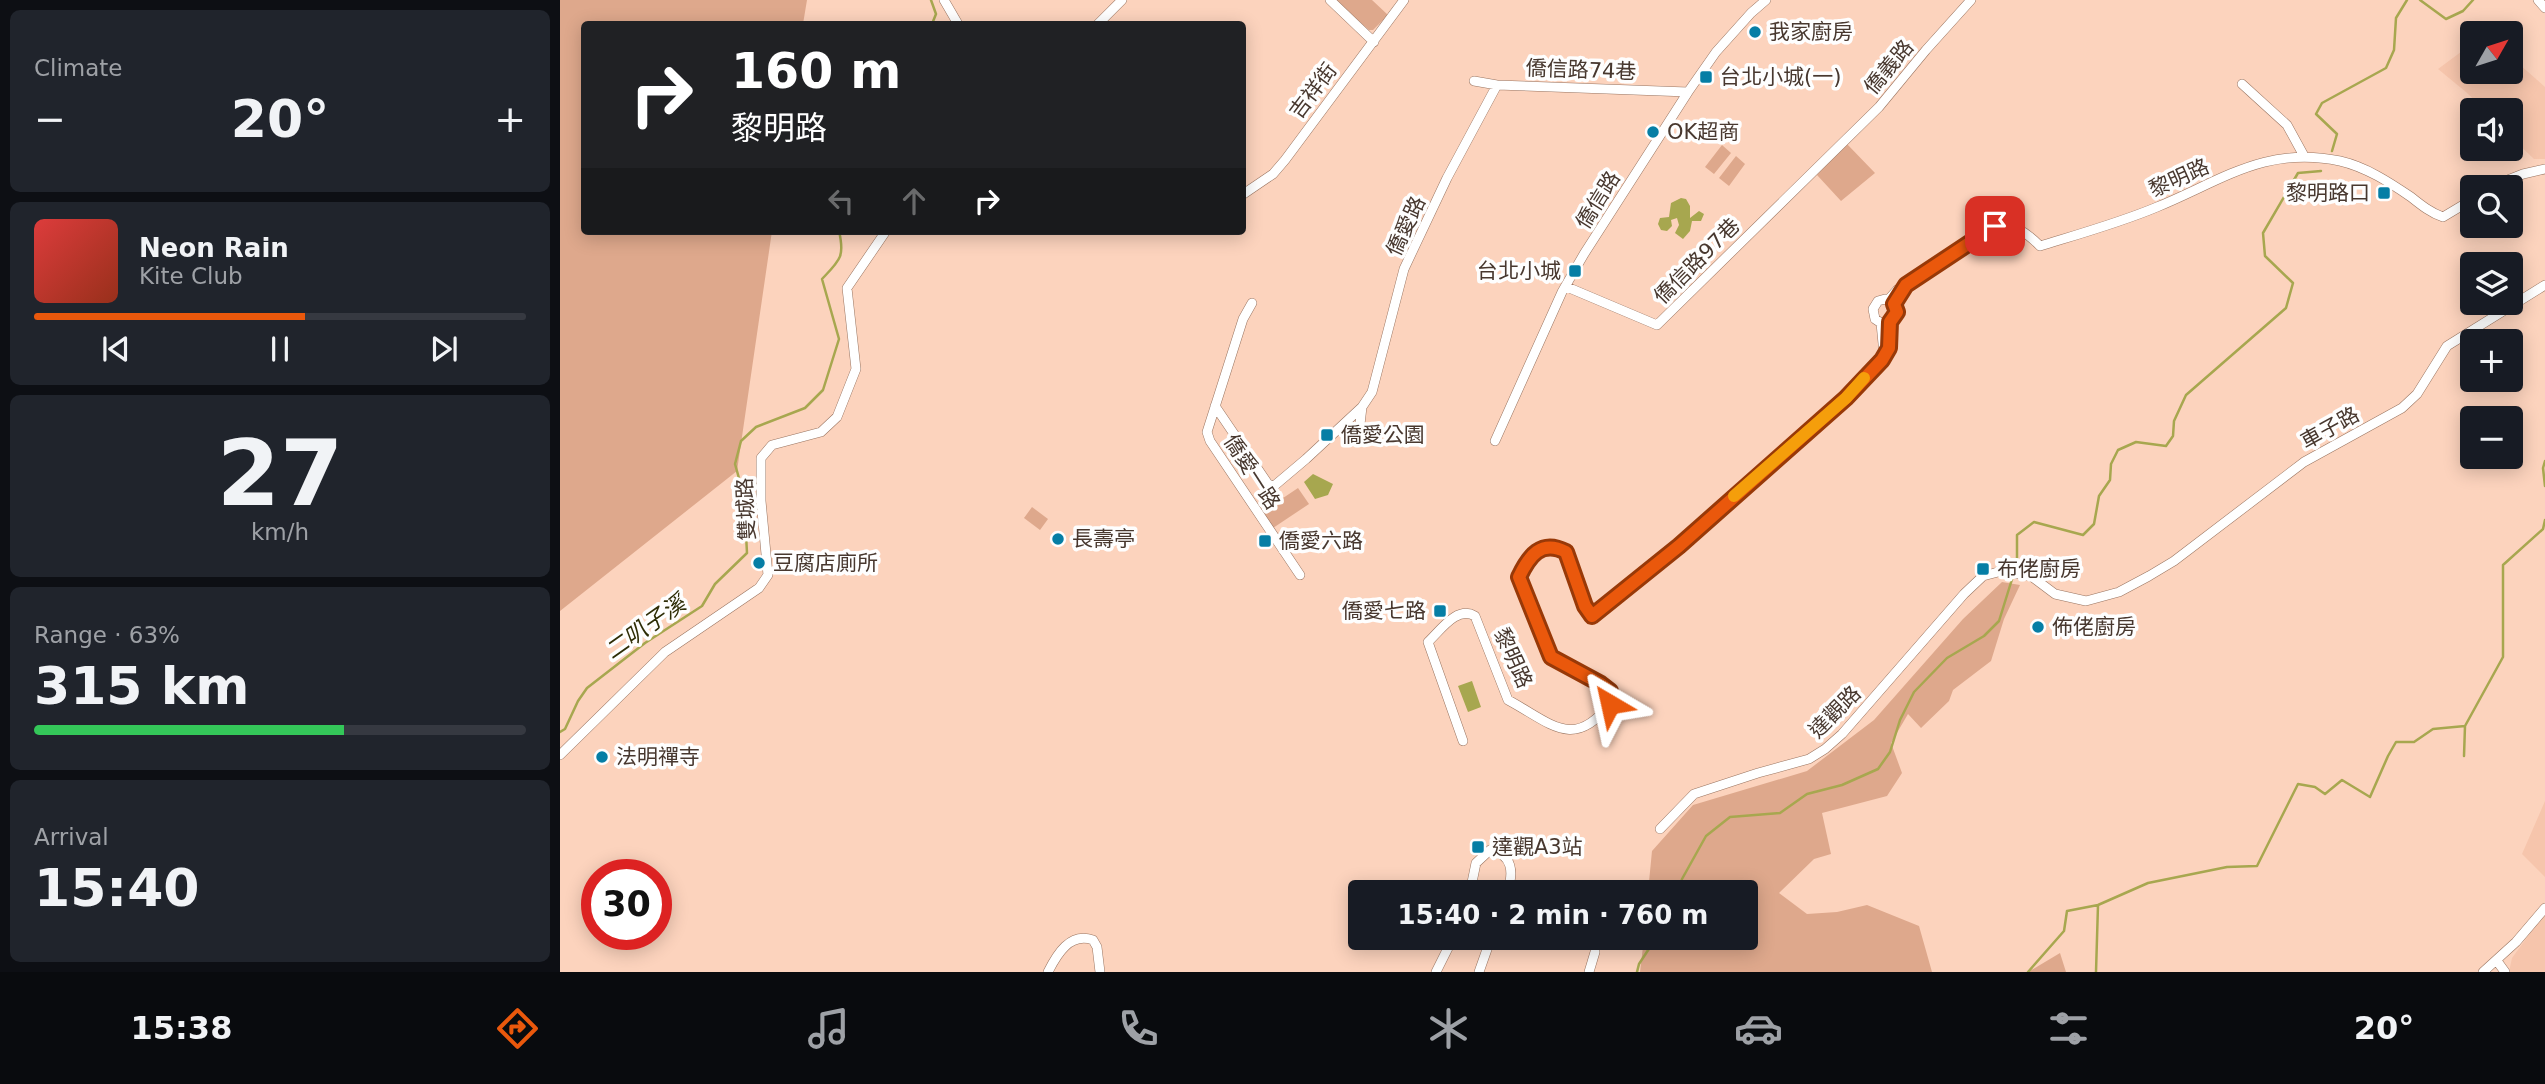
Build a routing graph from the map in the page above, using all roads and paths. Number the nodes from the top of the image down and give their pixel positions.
1 (944, 0) edge
2 (1122, 0) edge
3 (1331, 0) edge
4 (1404, 0) edge
5 (1766, 0) edge
6 (1971, 0) edge
7 (2538, 0) edge
8 (2545, 8) edge
9 (956, 21) edge
10 (1101, 21) edge
11 (1374, 42) junction
12 (1474, 81) dead end
13 (2242, 84) dead end
14 (1497, 85) junction
15 (1688, 92) junction
16 (1831, 152) joint
17 (2304, 156) junction
18 (2545, 169) edge
19 (2520, 175) edge
20 (1246, 192) edge
21 (2460, 207) edge
22 (883, 235) edge
23 (2545, 285) edge
24 (1567, 286) junction
25 (1891, 302) junction
26 (1252, 303) dead end
27 (1885, 322) junction
28 (1215, 406) junction
29 (1362, 407) junction
30 (1359, 433) dead end
31 (1495, 441) dead end
32 (2002, 572) joint
33 (1300, 575) dead end
34 (1463, 741) dead end
35 (560, 755) edge
36 (1660, 829) dead end
37 (1472, 880) edge
38 (1509, 880) edge
39 (2545, 908) edge
40 (1447, 950) edge
41 (1487, 950) edge
42 (1595, 952) dead end
43 (2497, 961) junction
44 (1048, 972) edge
45 (1100, 972) edge
46 (1436, 972) edge
47 (1479, 972) edge
48 (1589, 972) edge
49 (2483, 972) edge
50 (2505, 972) edge

1 - 9 street
2 - 10 street
3 - 11 street
4 - 11 street, 吉祥街
5 - 15 street, 僑信路
6 - 16 street, 僑義路
7 - 8 street
11 - 20 street, 吉祥街
12 - 14 street, 僑信路74巷
13 - 17 street
14 - 15 street, 僑信路74巷
14 - 29 street, 僑愛路
15 - 24 street, 僑信路
16 - 24 street, 僑信路97巷
17 - 21 street, 黎明路
17 - 25 street, 黎明路
18 - 19 street
22 - 35 street, 雙城路
23 - 32 street, 車子路
24 - 31 street, 僑信路
25 - 27 street, 黎明路
25 - 27 street, 黎明路
26 - 28 street, 僑愛一路
27 - 34 street, 黎明路
28 - 29 street
28 - 33 street, 僑愛一路
29 - 30 street
32 - 36 street, 達觀路
37 - 38 street
39 - 43 street
40 - 46 street
41 - 47 street
42 - 48 street
43 - 49 street
43 - 50 street
44 - 45 street

